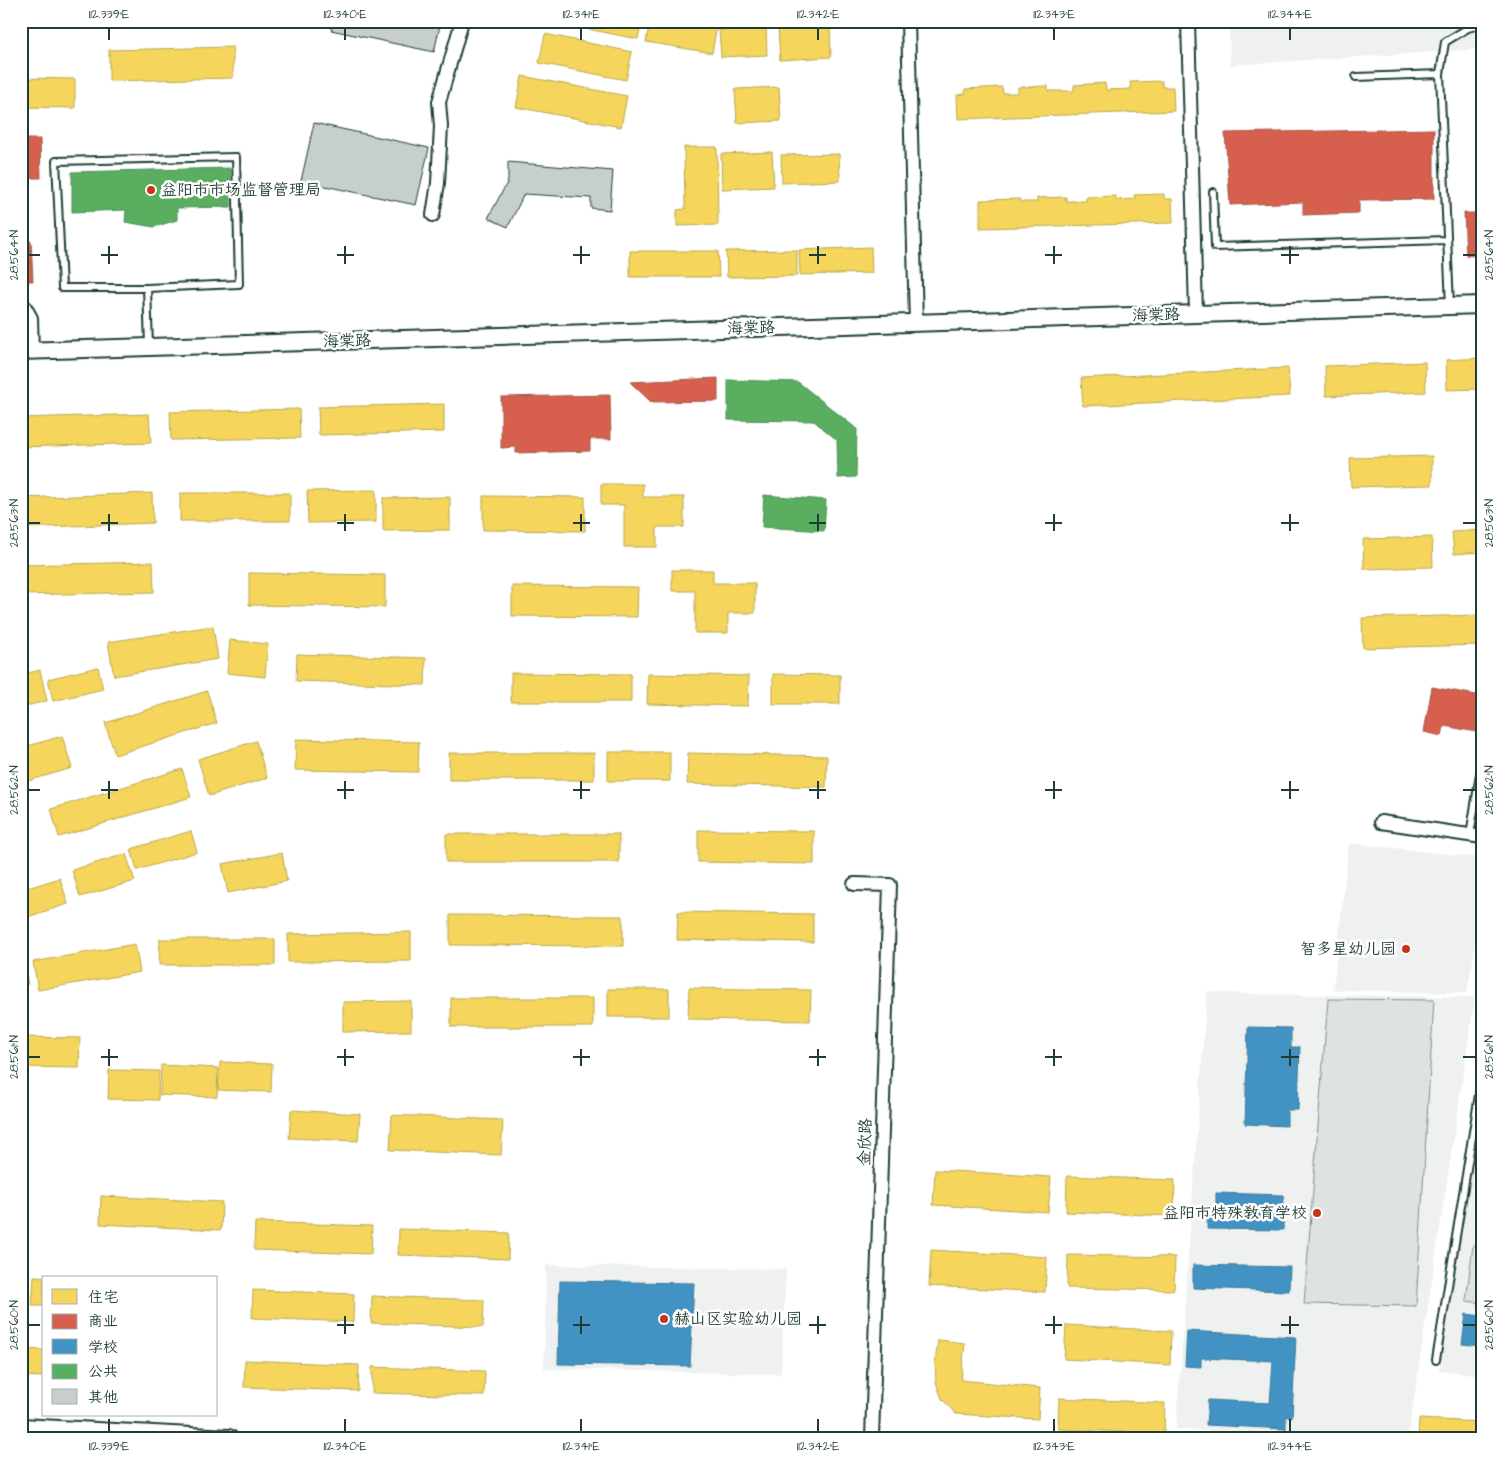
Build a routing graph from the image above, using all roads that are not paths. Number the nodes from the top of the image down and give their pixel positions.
1 (462, 21) edge
2 (908, 21) edge
3 (1188, 21) edge
4 (1482, 24) edge
5 (1440, 74) junction
6 (1356, 77) dead end
7 (1213, 192) dead end
8 (433, 215) dead end
9 (1447, 240) junction
10 (147, 288) junction
11 (1482, 305) edge
12 (1450, 306) junction
13 (21, 307) edge
14 (1196, 313) junction
15 (916, 322) junction
16 (149, 347) junction
17 (27, 351) edge
18 (1480, 774) dead end
19 (1381, 822) dead end
20 (1476, 836) edge
21 (854, 884) dead end
22 (1482, 1076) edge
23 (1436, 1360) dead end
24 (21, 1427) edge
25 (229, 1438) edge
26 (872, 1438) edge

1 - 8 street
2 - 15 street
3 - 14 street
4 - 5 lane
5 - 6 lane
5 - 9 lane
7 - 9 lane
9 - 12 lane
10 - 10 lane
10 - 16 lane
11 - 12 street, 海棠路
12 - 14 street, 海棠路
13 - 17 street
14 - 15 street, 海棠路
15 - 16 street, 海棠路
16 - 17 street, 海棠路
18 - 20 lane
19 - 20 street
21 - 26 street, 金欣路
22 - 23 lane
24 - 25 street

